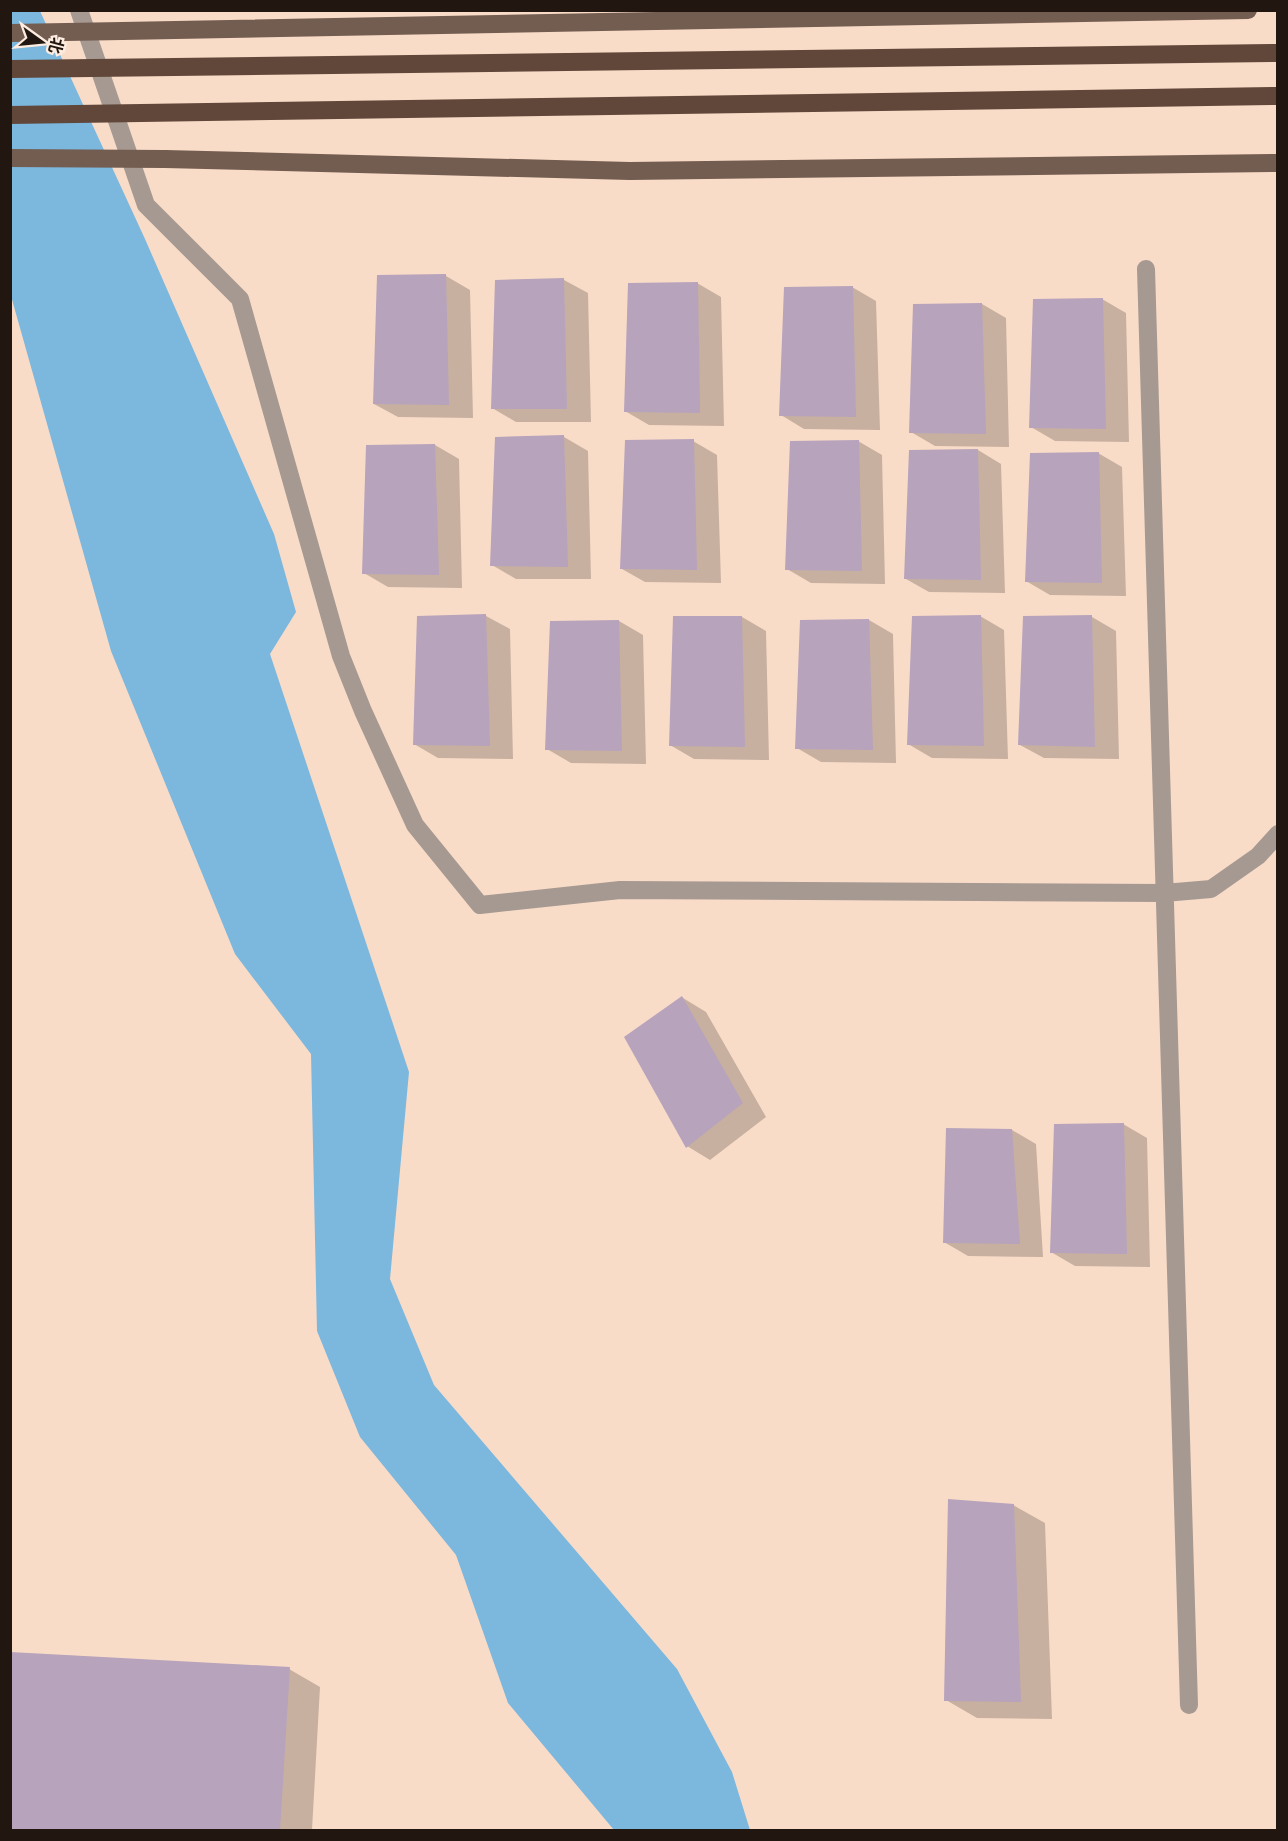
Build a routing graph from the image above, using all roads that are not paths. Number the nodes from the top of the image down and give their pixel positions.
1 (79, 10) edge
2 (1248, 10) edge
3 (10, 33) edge
4 (1278, 53) edge
5 (10, 69) edge
6 (1278, 96) edge
7 (10, 115) edge
8 (10, 158) edge
9 (1278, 163) edge
10 (1146, 269) dead end
11 (1278, 834) edge
12 (1164, 893) junction
13 (1189, 1705) dead end

1 - 12 street
2 - 3 main road, bridge
4 - 5 highway, bridge
6 - 7 highway, bridge
8 - 9 main road, bridge
10 - 12 street
11 - 12 street
12 - 13 street

